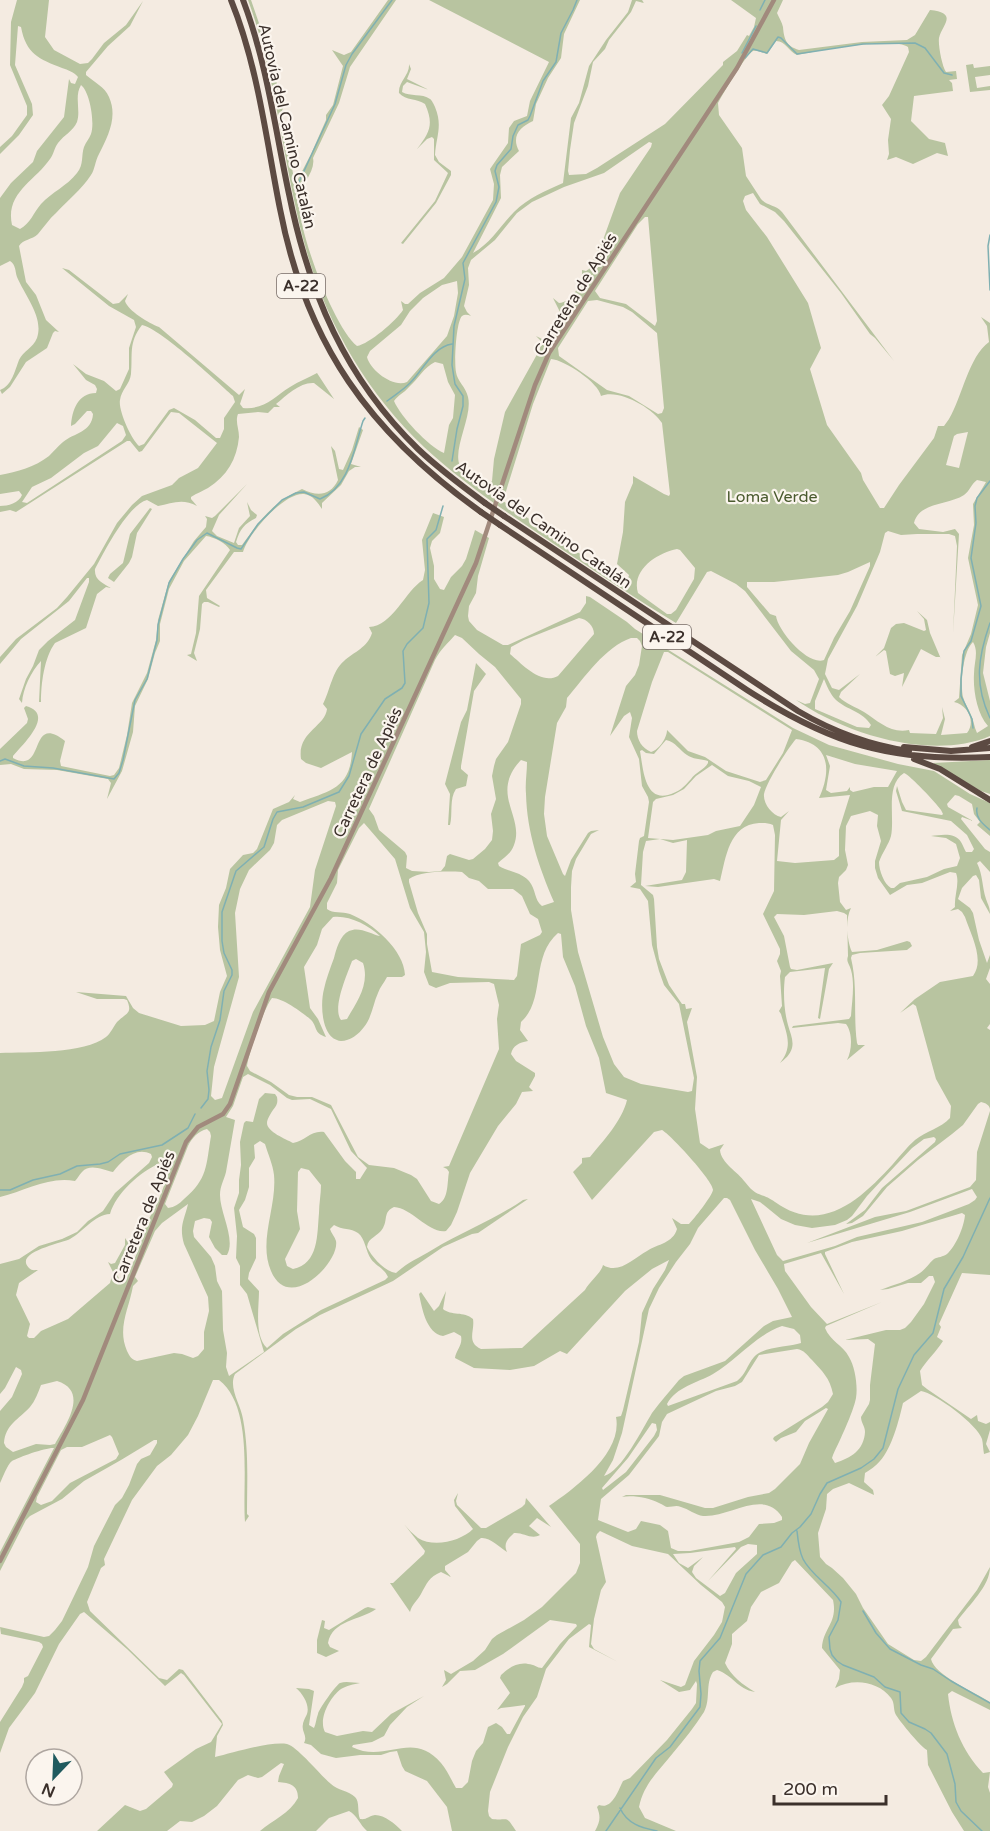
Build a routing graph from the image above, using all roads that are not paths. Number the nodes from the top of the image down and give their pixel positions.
1 (231, 0) edge
2 (243, 0) edge
3 (774, 0) edge
4 (772, 695) junction
5 (990, 741) edge
6 (990, 748) edge
7 (951, 751) junction
8 (898, 752) junction
9 (990, 755) edge
10 (990, 798) edge
11 (0, 1561) edge

1 - 8 highway, Autovía del Camino Catalán / A-22, bridge
2 - 4 highway, Autovía del Camino Catalán / A-22, bridge
3 - 11 street, Carretera de Apiés
4 - 7 highway
4 - 8 highway, Autovía del Camino Catalán / A-22
5 - 7 highway
6 - 7 highway
8 - 9 highway
8 - 10 highway

